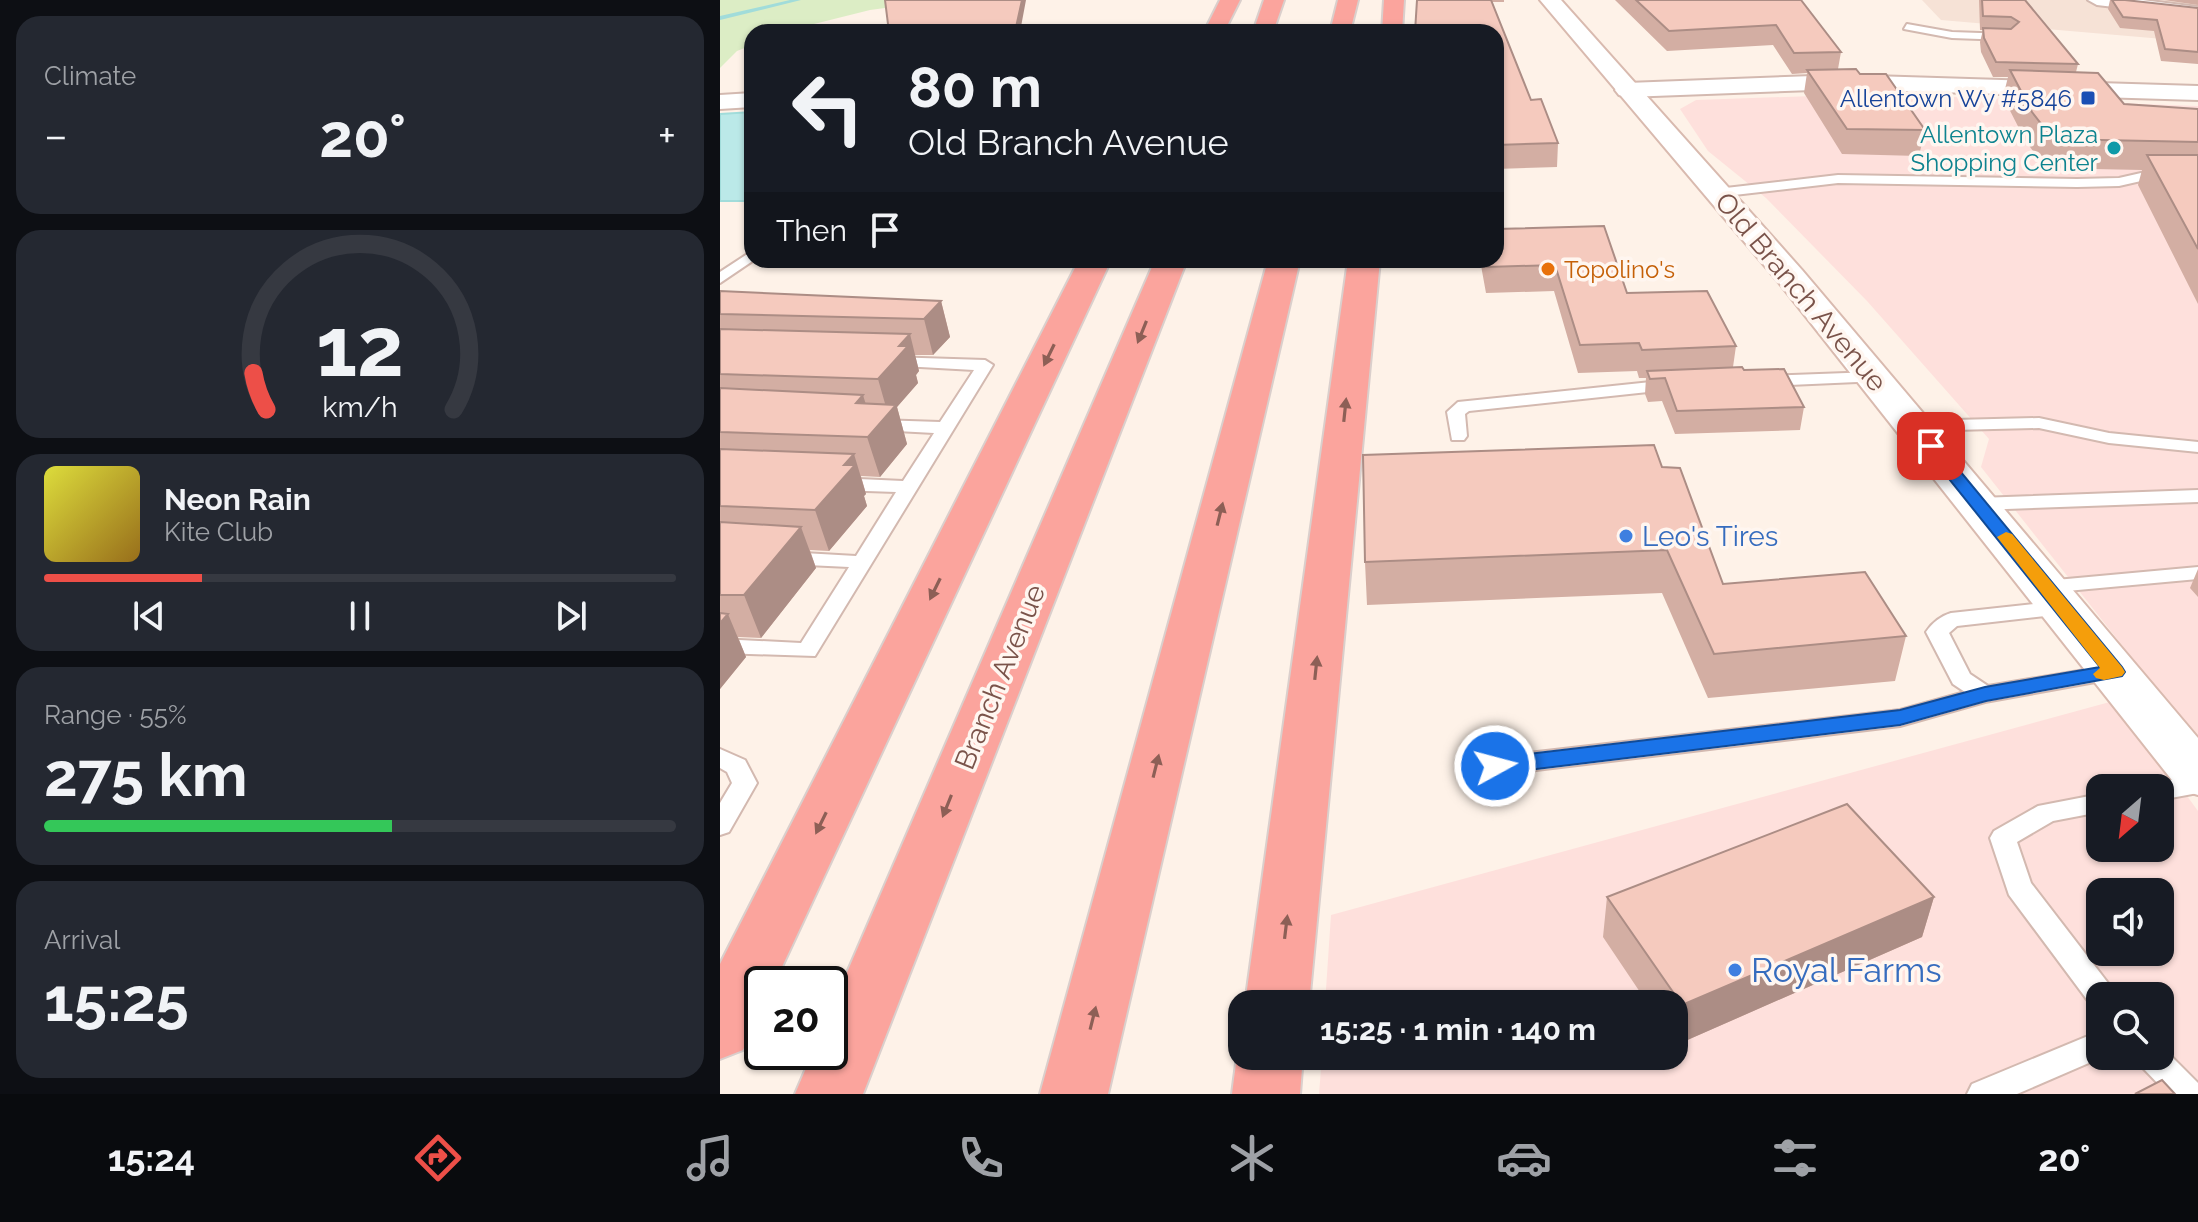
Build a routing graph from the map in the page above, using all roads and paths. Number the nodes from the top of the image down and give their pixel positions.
1 (1230, 0) edge
2 (1274, 0) edge
3 (1348, 0) edge
4 (1394, 0) edge
5 (1550, 0) edge
6 (2097, 0) edge
7 (2198, 12) edge
8 (1218, 24) edge
9 (1266, 24) edge
10 (1342, 24) edge
11 (1392, 24) edge
12 (1907, 27) dead end
13 (2008, 37) edge
14 (1627, 90) junction
15 (2198, 93) edge
16 (744, 100) edge
17 (720, 102) edge
18 (2198, 178) edge
19 (1717, 193) junction
20 (744, 261) edge
21 (1091, 268) edge
22 (1168, 268) edge
23 (1282, 268) edge
24 (1363, 268) edge
25 (720, 279) edge
26 (876, 361) edge
27 (1874, 377) junction
28 (1751, 382) edge
29 (1694, 384) edge
30 (855, 424) edge
31 (1914, 426) junction
32 (946, 428) junction
33 (1458, 436) dead end
34 (2198, 447) edge
35 (814, 483) edge
36 (909, 487) junction
37 (2198, 496) edge
38 (1979, 504) junction
39 (767, 557) edge
40 (862, 562) junction
41 (2198, 573) edge
42 (2054, 597) junction
43 (720, 646) edge
44 (2115, 672) junction
45 (1985, 694) junction
46 (720, 758) edge
47 (1495, 766) dead end
48 (2198, 775) edge
49 (2198, 784) edge
50 (2174, 788) edge
51 (2086, 806) edge
52 (720, 825) edge
53 (789, 889) junction
54 (2090, 982) edge
55 (1279, 990) edge
56 (720, 998) edge
57 (720, 1030) edge
58 (2086, 1050) edge
59 (1269, 1070) edge
60 (2165, 1070) edge
61 (829, 1094) edge
62 (1074, 1094) edge
63 (1266, 1094) edge
64 (1983, 1094) edge
65 (2188, 1094) edge

1 - 8 highway
2 - 9 highway
3 - 10 highway
4 - 11 highway
5 - 14 main road, Old Branch Avenue
6 - 7 street
12 - 13 lane
14 - 15 main road
14 - 19 main road, Old Branch Avenue
16 - 17 street
18 - 19 lane
19 - 27 main road, Old Branch Avenue
20 - 25 lane
21 -> 53 highway
22 -> 61 highway, Branch Avenue
62 -> 23 highway
55 -> 24 highway
26 - 32 lane
27 - 28 lane
27 - 31 main road, Old Branch Avenue
29 - 33 lane
30 - 32 lane
31 - 34 lane
31 - 38 main road, Old Branch Avenue
32 - 36 lane
35 - 36 lane
36 - 40 lane
37 - 38 lane
38 - 42 main road, Old Branch Avenue
39 - 40 lane
40 - 43 lane
41 - 42 lane
42 - 44 main road, Old Branch Avenue
42 - 45 lane
44 - 45 lane
44 - 48 main road, Old Branch Avenue
45 - 47 lane
46 - 52 lane
49 - 50 lane
51 - 54 lane
53 - 56 highway
53 - 57 highway
58 - 64 lane
59 - 63 highway
60 - 65 lane

